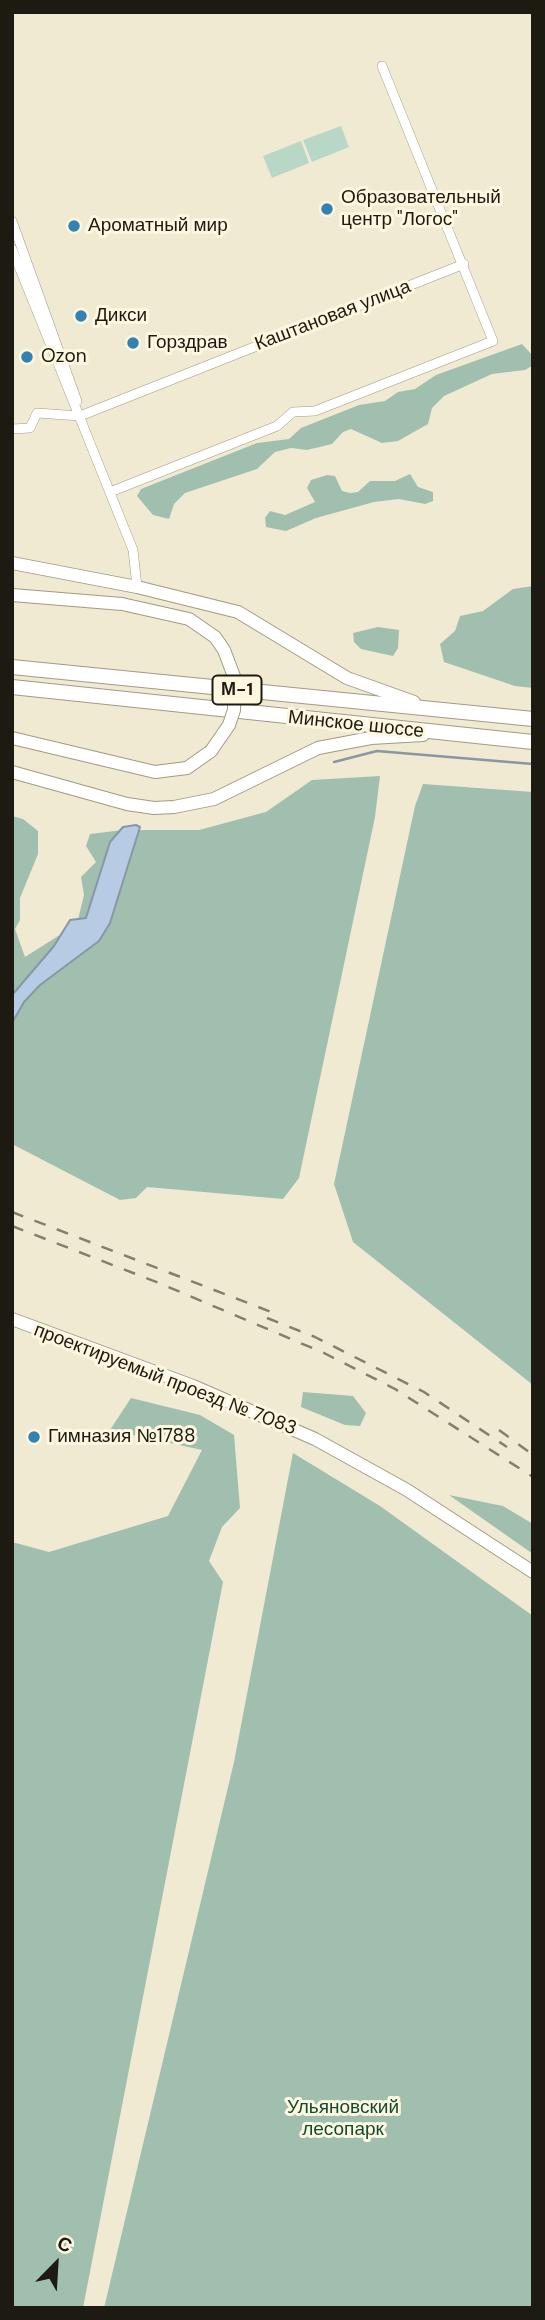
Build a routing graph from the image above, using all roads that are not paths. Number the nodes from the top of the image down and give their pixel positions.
1 (382, 66) dead end
2 (12, 221) edge
3 (12, 249) edge
4 (464, 264) junction
5 (80, 416) junction
6 (12, 429) edge
7 (110, 492) junction
8 (12, 563) edge
9 (137, 587) junction
10 (12, 593) edge
11 (12, 667) edge
12 (12, 687) edge
13 (463, 713) junction
14 (533, 719) edge
15 (440, 734) junction
16 (12, 738) edge
17 (533, 742) edge
18 (12, 772) edge
19 (12, 1319) edge
20 (533, 1572) edge

1 - 4 street
2 - 5 street
3 - 5 street
4 - 5 street, Каштановая улица
4 - 7 street
5 - 6 street, Каштановая улица
5 - 7 street
7 - 9 street
8 - 9 main road
9 - 13 main road
10 - 16 main road, bridge
11 - 13 highway, Минское шоссе / М-1
12 - 15 highway, Минское шоссе / М-1
13 - 14 highway, Минское шоссе / М-1
15 - 17 highway, Минское шоссе / М-1
15 - 18 main road
19 - 20 main road, проектируемый проезд № 7083

